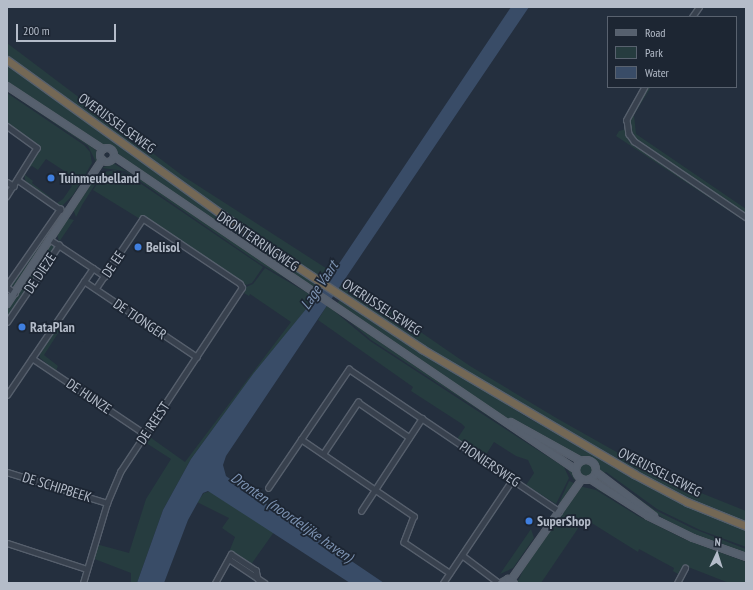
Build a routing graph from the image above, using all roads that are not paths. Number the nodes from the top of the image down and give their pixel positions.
1 (699, 7) edge
2 (693, 16) edge
3 (7, 60) edge
4 (7, 86) edge
5 (644, 88) edge
6 (7, 126) edge
7 (102, 151) junction
8 (114, 159) junction
9 (103, 161) junction
10 (18, 180) junction
11 (7, 182) edge
12 (14, 186) junction
13 (7, 196) edge
14 (60, 209) junction
15 (68, 214) junction
16 (746, 217) edge
17 (51, 240) junction
18 (59, 245) junction
19 (93, 268) junction
20 (104, 276) junction
21 (84, 281) junction
22 (7, 286) edge
23 (242, 288) joint
24 (96, 289) junction
25 (14, 293) junction
26 (7, 304) edge
27 (7, 322) edge
28 (197, 357) junction
29 (32, 358) junction
30 (7, 396) edge
31 (497, 416) junction
32 (422, 418) junction
33 (145, 434) junction
34 (409, 437) junction
35 (301, 439) junction
36 (323, 454) junction
37 (581, 461) junction
38 (576, 470) junction
39 (7, 472) edge
40 (596, 472) junction
41 (581, 478) junction
42 (513, 479) junction
43 (590, 479) junction
44 (268, 488) dead end
45 (374, 489) junction
46 (107, 503) junction
47 (361, 511) dead end
48 (559, 511) junction
49 (659, 521) junction
50 (746, 526) edge
51 (7, 543) edge
52 (462, 555) junction
53 (746, 557) edge
54 (685, 568) dead end
55 (87, 569) junction
56 (450, 573) junction
57 (501, 582) edge
58 (513, 582) edge
59 (83, 583) edge
60 (215, 583) edge
61 (264, 583) edge
62 (443, 583) edge
63 (677, 583) edge

1 - 2 street
3 - 50 highway, OVERIJSSELSEWEG
4 - 7 main road
5 - 16 street
6 - 10 street
7 - 8 main road, DRONTERRINGWEG
7 - 9 main road
8 - 9 main road
8 - 31 main road, DRONTERRINGWEG
9 - 15 main road
10 - 12 street
10 - 14 street
11 - 12 street
12 - 13 street
14 - 15 street
14 - 22 street
15 - 17 main road
17 - 18 street
17 - 25 main road
18 - 19 street
18 - 27 street, DE DIEZE
19 - 20 street
19 - 21 street
20 - 23 street, DE EE
20 - 24 street, DE EE
21 - 24 street, DE TJONGER
21 - 29 street
22 - 25 street
23 - 28 street, DE REEST
24 - 28 street, DE TJONGER
25 - 26 main road
28 - 33 street, DE REEST
29 - 30 street
29 - 33 street, DE HUNZE
31 - 37 main road, DRONTERRINGWEG
31 - 38 main road, DRONTERRINGWEG
32 - 34 street
32 - 35 street, PIONIERSWEG
32 - 42 street, PIONIERSWEG
33 - 46 street, DE REEST
34 - 36 street
34 - 45 street
35 - 36 street
35 - 44 street, PIONIERSWEG
36 - 45 street
37 - 38 main road
37 - 40 main road
38 - 41 main road
39 - 46 street, DE SCHIPBEEK
40 - 43 main road
40 - 49 main road
41 - 43 main road
41 - 48 main road
42 - 48 street, PIONIERSWEG
42 - 52 street
43 - 49 main road
45 - 47 street
45 - 56 street
46 - 55 street, DE REEST
48 - 58 main road
49 - 53 main road
51 - 55 street
52 - 56 street
52 - 57 street
54 - 63 street
55 - 59 street, DE REEST
56 - 62 street
57 - 58 main road
60 - 61 street

